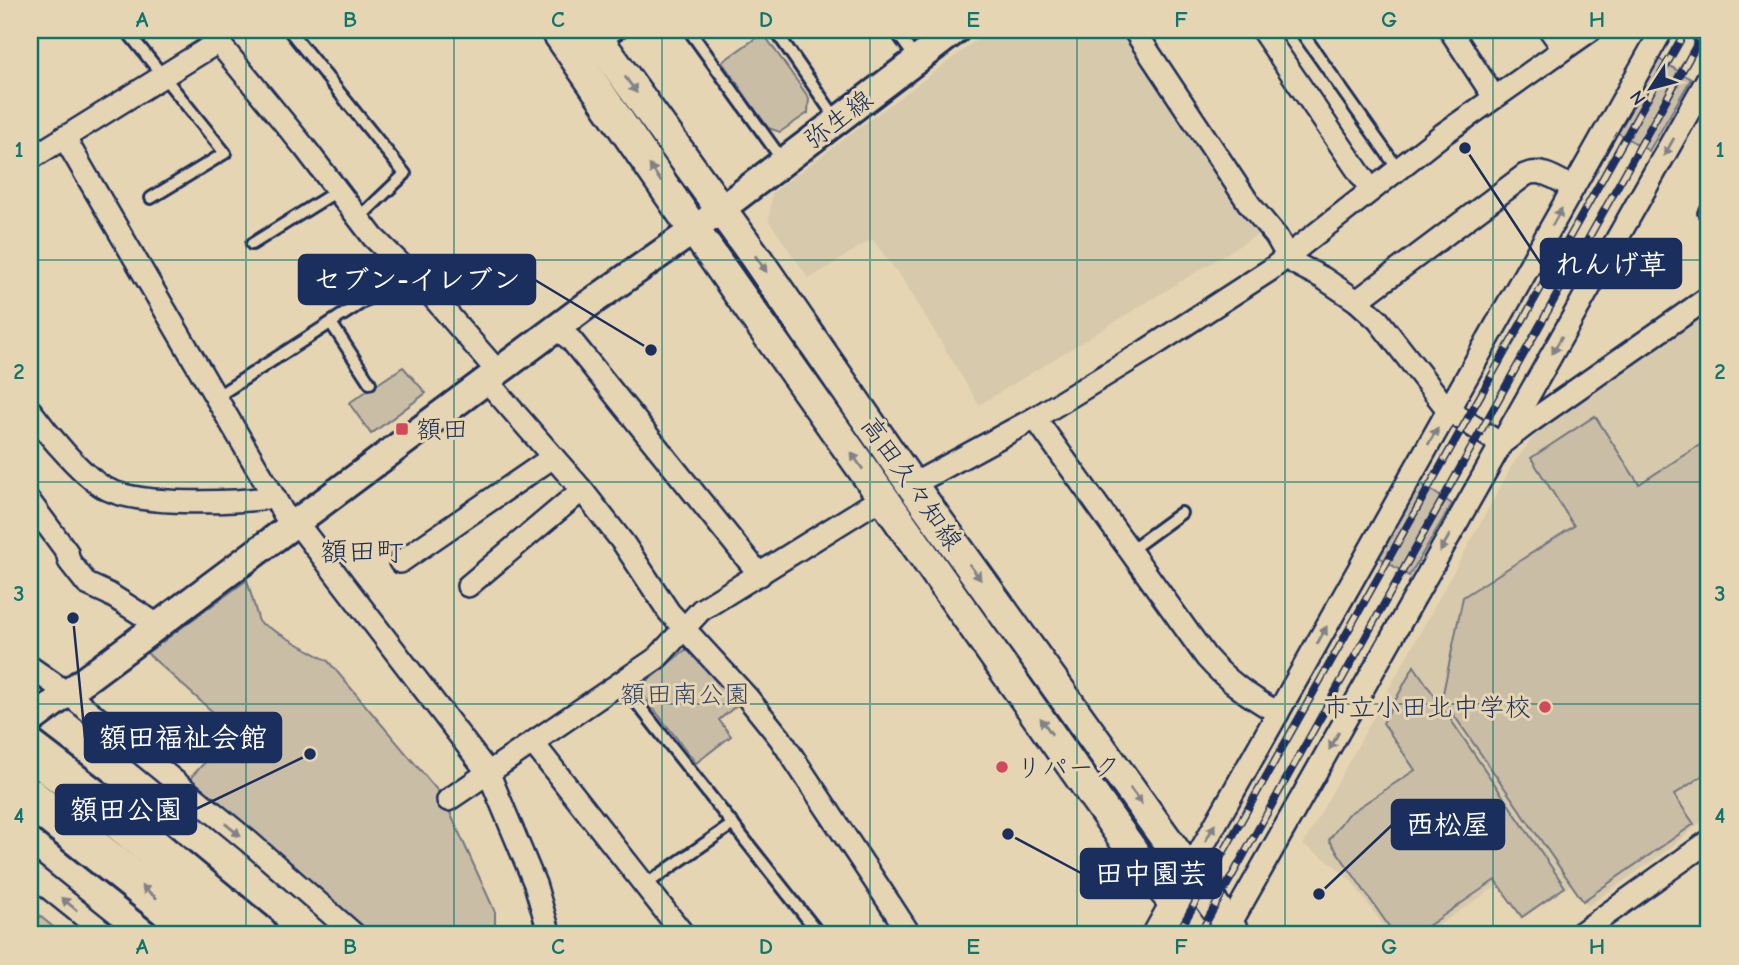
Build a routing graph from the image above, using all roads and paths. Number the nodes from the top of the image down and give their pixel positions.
1 (126, 30) edge
2 (289, 30) edge
3 (556, 30) edge
4 (688, 30) edge
5 (775, 30) edge
6 (895, 30) edge
7 (956, 30) edge
8 (1134, 30) edge
9 (1262, 30) edge
10 (1300, 30) edge
11 (1450, 30) edge
12 (1550, 30) edge
13 (1591, 30) edge
14 (1662, 30) edge
15 (1702, 30) edge
16 (222, 34) edge
17 (605, 35) edge
18 (1709, 41) edge
19 (1563, 48) junction
20 (916, 60) junction
21 (163, 76) junction
22 (1709, 76) edge
23 (1494, 97) junction
24 (837, 120) junction
25 (64, 137) junction
26 (30, 159) edge
27 (783, 161) junction
28 (1398, 169) junction
29 (1573, 188) junction
30 (1371, 190) junction
31 (337, 191) junction
32 (151, 198) dead end
33 (720, 209) junction
34 (358, 219) junction
35 (694, 230) junction
36 (252, 244) dead end
37 (1288, 257) junction
38 (372, 296) dead end
39 (1709, 297) edge
40 (1357, 301) junction
41 (331, 323) junction
42 (556, 329) junction
43 (493, 376) junction
44 (370, 383) dead end
45 (216, 397) junction
46 (30, 410) edge
47 (1448, 410) junction
48 (1035, 418) junction
49 (1501, 444) junction
50 (553, 457) junction
51 (912, 485) junction
52 (582, 490) junction
53 (274, 497) junction
54 (883, 497) junction
55 (30, 502) edge
56 (1181, 513) dead end
57 (293, 524) junction
58 (1129, 551) junction
59 (400, 562) dead end
60 (760, 575) junction
61 (468, 586) dead end
62 (158, 625) junction
63 (684, 629) junction
64 (30, 667) edge
65 (621, 683) junction
66 (67, 694) junction
67 (1278, 713) junction
68 (30, 721) edge
69 (533, 743) junction
70 (30, 750) edge
71 (489, 774) junction
72 (30, 798) edge
73 (448, 800) dead end
74 (733, 824) junction
75 (1709, 841) edge
76 (1189, 871) junction
77 (30, 873) edge
78 (645, 885) junction
79 (1172, 900) junction
80 (1230, 932) edge
81 (107, 935) edge
82 (202, 935) edge
83 (258, 935) edge
84 (355, 935) edge
85 (550, 935) edge
86 (684, 935) edge
87 (820, 935) edge
88 (904, 935) edge
89 (1153, 935) edge
90 (1195, 935) edge
91 (1578, 935) edge

1 - 21 lane
2 - 34 lane
35 -> 3 main road, 高田久々知線
4 - 27 lane
5 - 24 lane
6 - 20 lane
7 - 20 street, 弥生線
8 - 37 street
9 - 30 street
10 - 28 lane
11 - 23 street
12 - 19 street
13 - 19 street
14 - 29 street
15 - 18 street
16 - 21 street
16 - 31 street
17 -> 33 main road, 高田久々知線
19 - 23 street
20 - 24 street, 弥生線
21 - 25 street
21 - 32 lane
22 -> 49 street
23 - 28 street
24 - 27 street, 弥生線
25 - 26 street
25 - 45 street
27 - 33 street, 弥生線
28 - 30 street
29 - 40 street
47 -> 29 street
30 - 37 street
31 - 34 street
31 - 36 lane
33 - 35 street, 弥生線
33 -> 51 main road, 高田久々知線
34 - 43 street
35 - 42 street, 弥生線
54 -> 35 main road, 高田久々知線
37 - 40 street
37 - 48 street
38 - 41 lane
39 - 49 street
40 - 47 street
41 - 44 lane
41 - 45 lane
42 - 43 street, 弥生線
42 - 60 street
43 - 50 street
43 - 57 street, 弥生線
45 - 53 street
46 - 53 street
47 - 49 street
67 -> 47 street
48 - 51 street
48 - 58 street
49 -> 80 street
50 - 52 street
50 - 59 street
51 -> 76 main road, 高田久々知線
52 - 61 street
52 - 63 street
53 - 57 street
54 - 60 street
79 -> 54 main road, 高田久々知線
55 - 62 street
56 - 58 lane
57 - 62 street, 弥生線
57 - 71 street
58 - 67 street
60 - 63 street
62 - 66 street, 弥生線
63 - 65 street
63 - 88 street
64 - 66 street
65 - 69 street
65 - 74 lane
66 - 68 street, 弥生線
66 -> 84 street
76 -> 67 street
69 - 71 street
69 - 78 street
70 - 83 highway
71 - 73 street
71 - 85 street
82 -> 72 highway
74 - 78 lane
74 - 87 lane
75 - 91 street
76 - 79 street
76 - 80 main road, 高田久々知線
81 -> 77 street
78 - 86 street
79 - 89 street
79 - 90 main road, 高田久々知線

